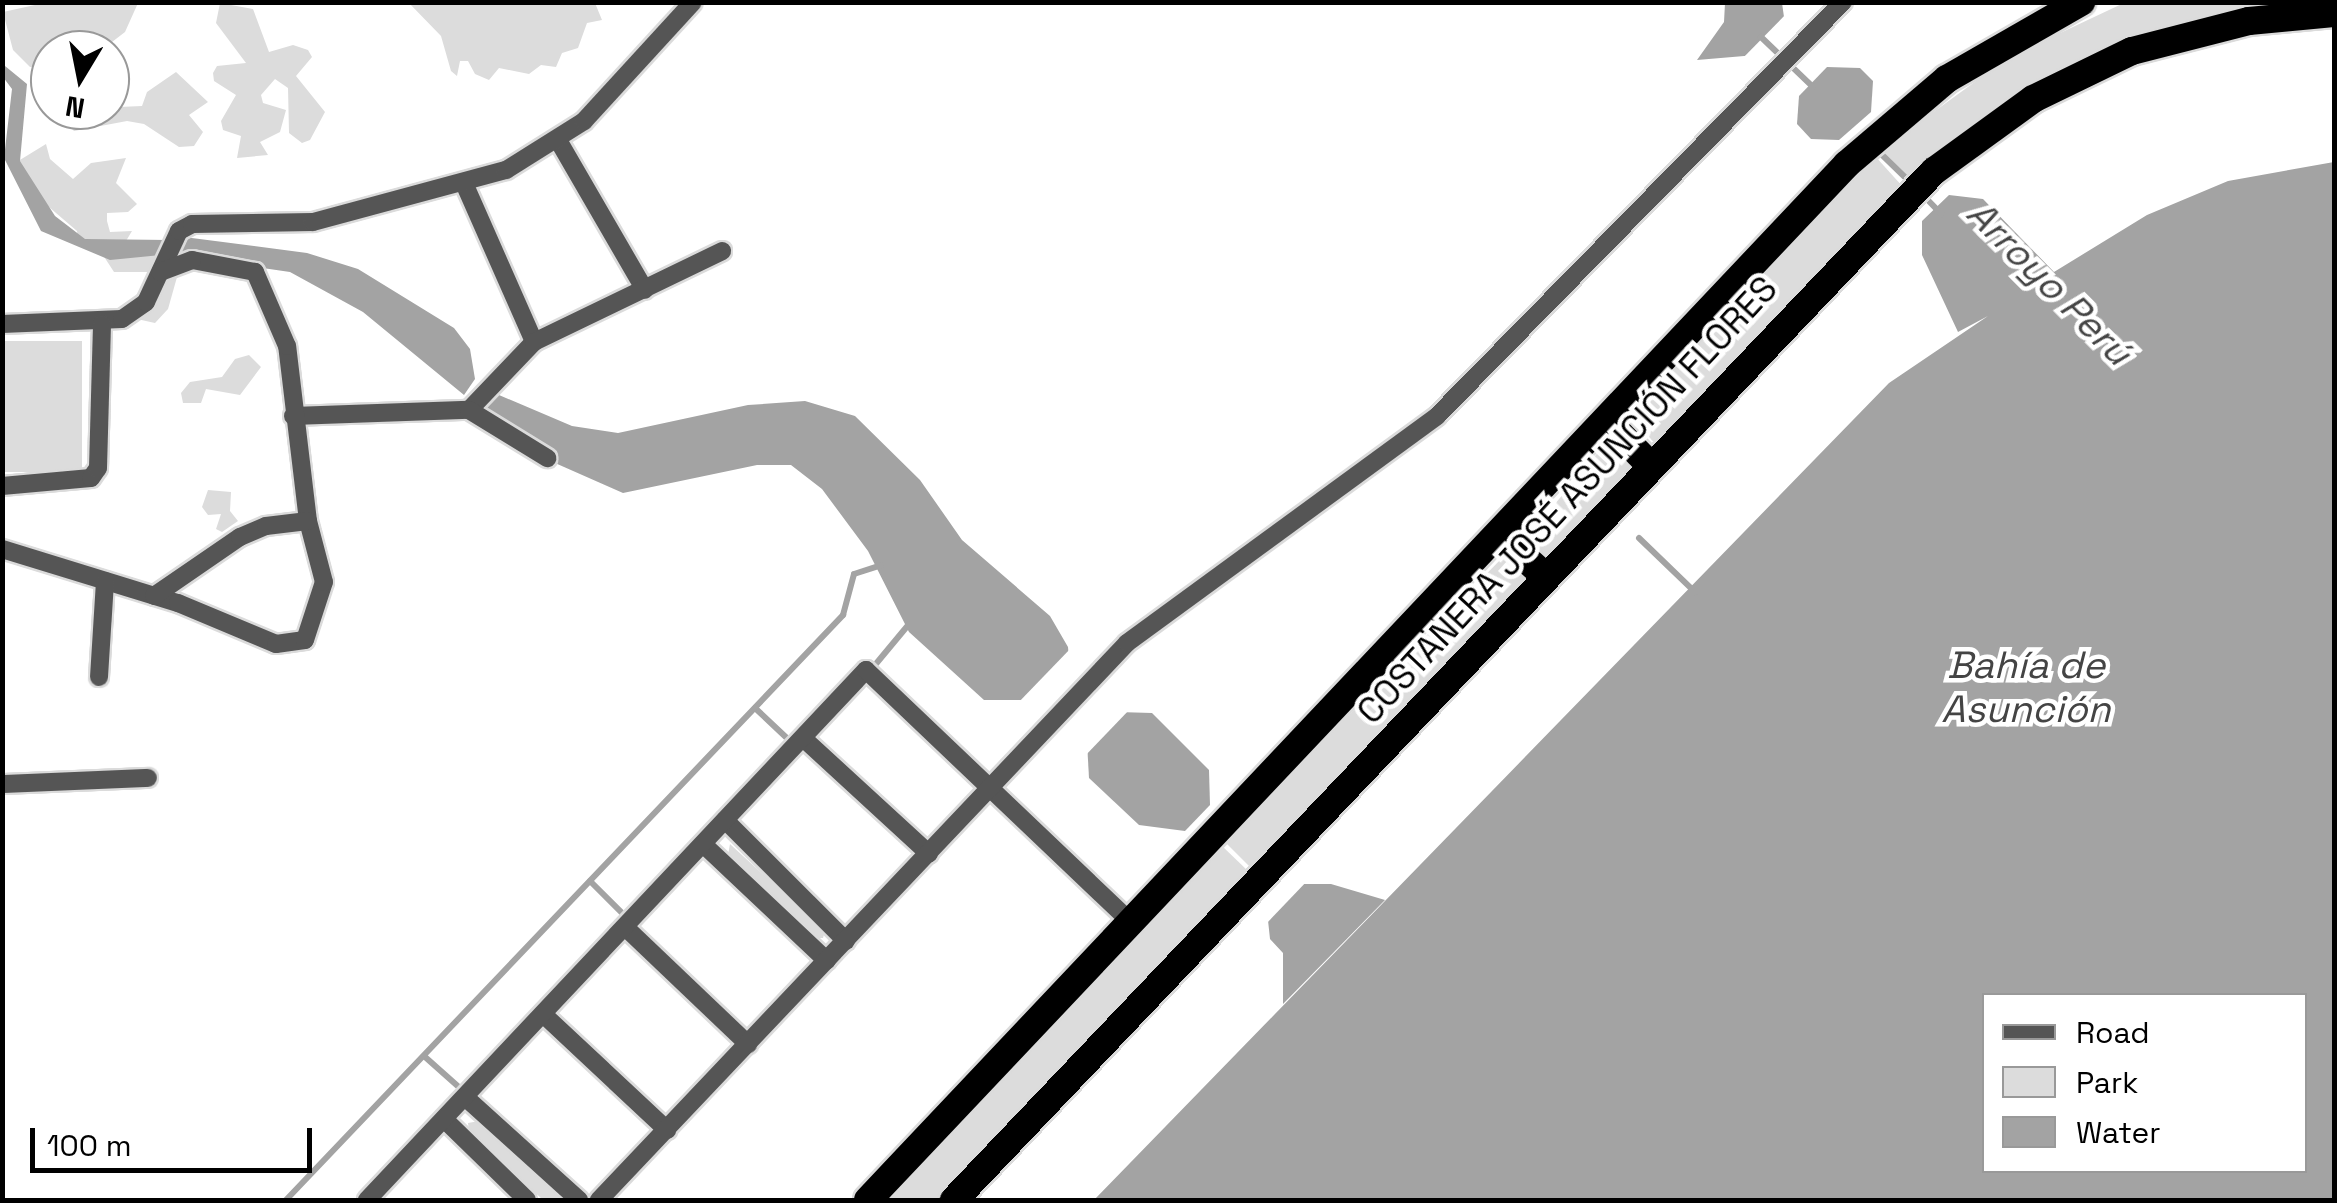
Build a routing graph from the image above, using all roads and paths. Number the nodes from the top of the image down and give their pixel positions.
1 (693, 2) edge
2 (1843, 2) edge
3 (2081, 2) edge
4 (2334, 13) edge
5 (558, 140) junction
6 (464, 182) junction
7 (722, 250) dead end
8 (162, 267) junction
9 (645, 290) junction
10 (2, 324) edge
11 (102, 324) junction
12 (534, 342) junction
13 (472, 406) junction
14 (293, 416) junction
15 (1608, 422) junction
16 (547, 458) dead end
17 (1652, 466) junction
18 (2, 486) edge
19 (1545, 488) junction
20 (308, 521) junction
21 (2, 549) edge
22 (1546, 577) junction
23 (105, 581) junction
24 (154, 596) junction
25 (99, 677) dead end
26 (803, 738) junction
27 (148, 778) dead end
28 (2, 784) edge
29 (992, 788) junction
30 (725, 820) junction
31 (703, 844) junction
32 (929, 854) junction
33 (1132, 923) junction
34 (625, 926) junction
35 (846, 942) junction
36 (827, 961) junction
37 (543, 1014) junction
38 (748, 1044) junction
39 (464, 1097) junction
40 (444, 1119) junction
41 (667, 1130) junction
42 (367, 1200) edge
43 (526, 1200) edge
44 (580, 1200) edge
45 (599, 1200) edge
46 (868, 1200) edge
47 (954, 1200) edge

1 - 5 street
2 - 29 street
3 - 15 highway, COSTANERA JOSÉ ASUNCIÓN FLORES
4 - 17 highway, COSTANERA JOSÉ ASUNCIÓN FLORES
5 - 6 street
5 - 9 street
6 - 8 street
6 - 12 street
7 - 9 street
8 - 11 street
8 - 14 street
9 - 12 street
10 - 11 street
11 - 18 street
12 - 13 street
13 - 14 street
13 - 16 street
14 - 20 street
15 - 17 highway
15 - 19 highway, COSTANERA JOSÉ ASUNCIÓN FLORES
17 - 22 highway, COSTANERA JOSÉ ASUNCIÓN FLORES
19 - 22 highway
19 - 33 highway, COSTANERA JOSÉ ASUNCIÓN FLORES
20 - 24 street
20 - 24 street
21 - 23 street
22 - 47 highway, COSTANERA JOSÉ ASUNCIÓN FLORES
23 - 24 street
23 - 25 street
26 - 29 street
26 - 30 street
26 - 32 street
27 - 28 street
29 - 32 street
29 - 33 street
30 - 31 street
30 - 35 street
31 - 34 street
31 - 36 street
32 - 35 street
33 - 46 highway, COSTANERA JOSÉ ASUNCIÓN FLORES
34 - 37 street
34 - 38 street
35 - 36 street
36 - 38 street
37 - 39 street
37 - 41 street
38 - 41 street
39 - 40 street
39 - 44 street
40 - 42 street
40 - 43 street
41 - 45 street

